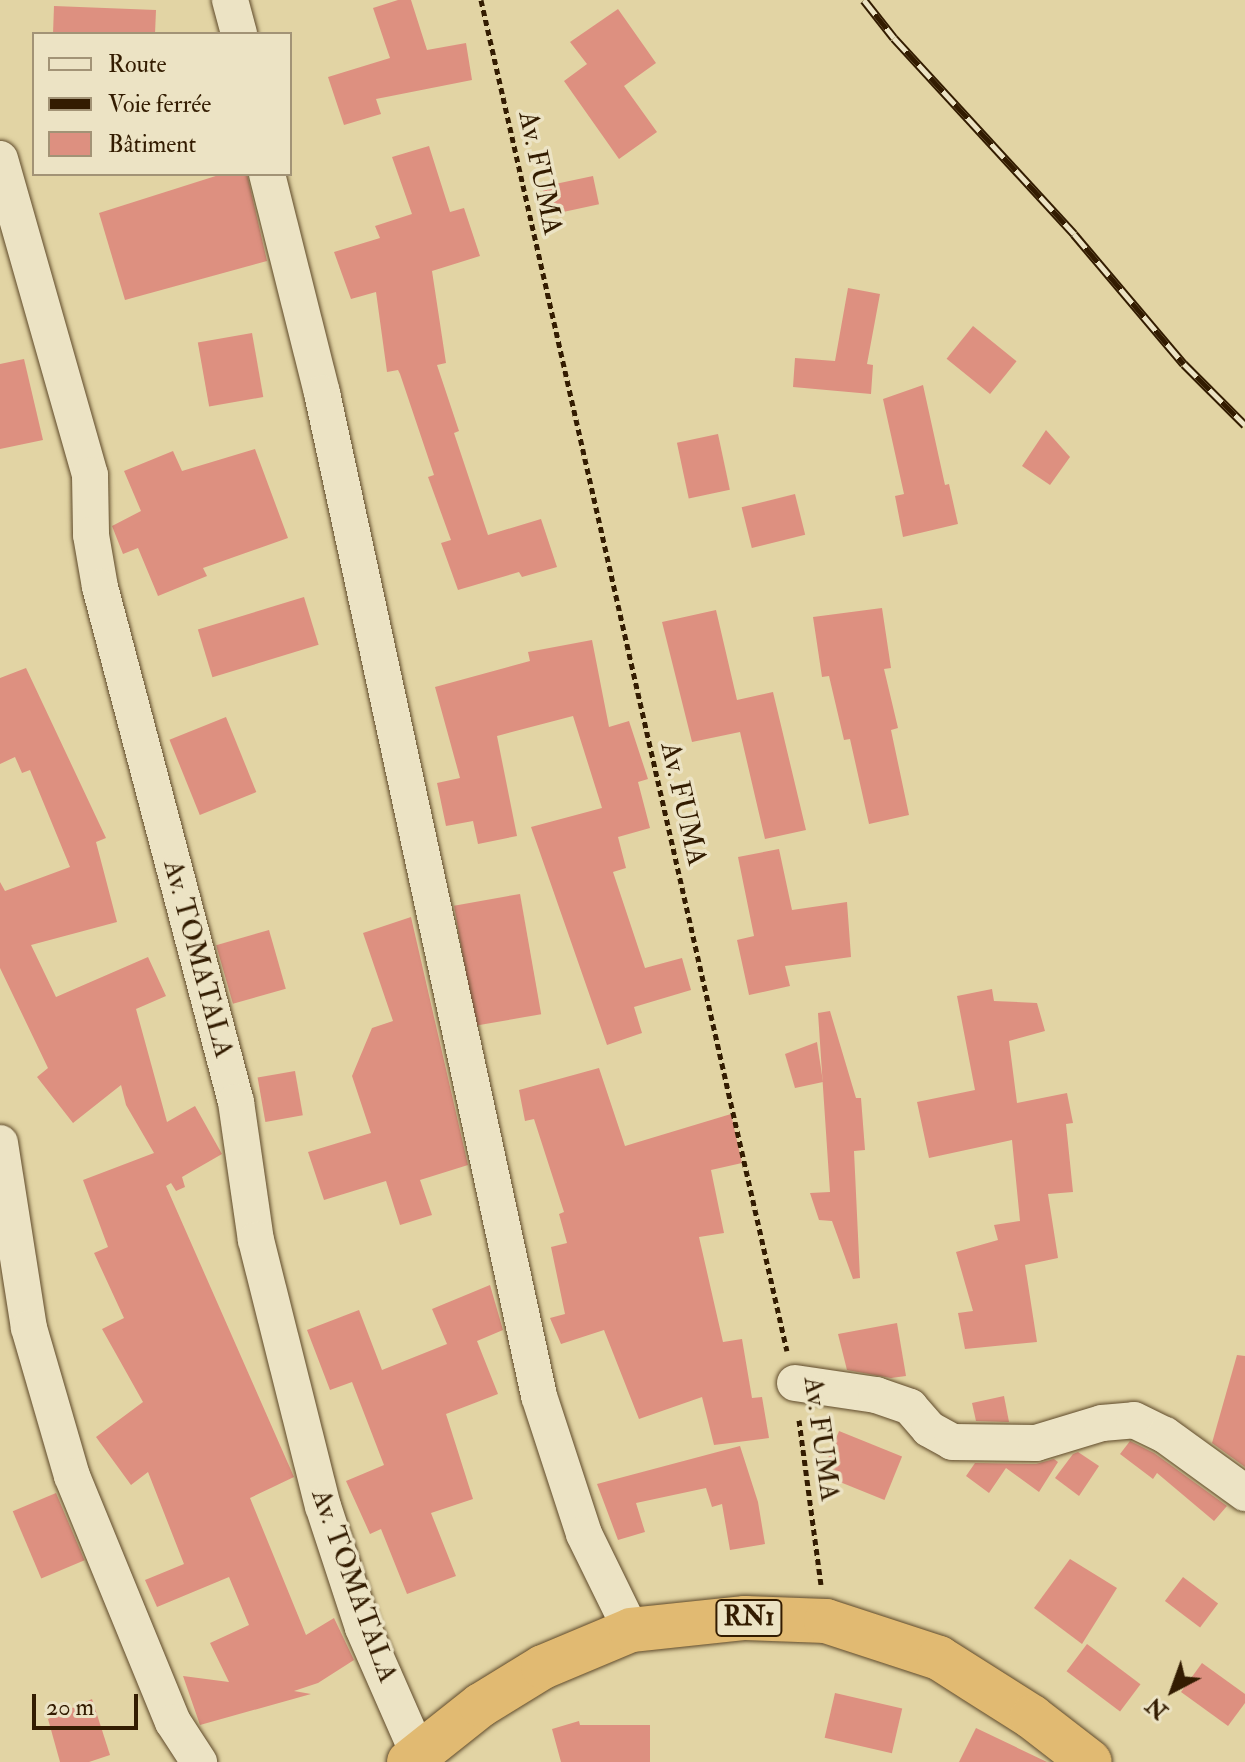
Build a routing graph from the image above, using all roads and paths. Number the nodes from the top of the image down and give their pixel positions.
1 (230, 0) edge
2 (481, 0) edge
3 (238, 32) edge
4 (0, 159) edge
5 (268, 176) edge
6 (0, 1143) edge
7 (795, 1383) junction
8 (1245, 1493) edge
9 (826, 1621) junction
10 (631, 1630) junction
11 (413, 1757) edge
12 (199, 1762) edge
13 (1090, 1762) edge

1 - 3 street
2 - 7 path, Av. FUMA
4 - 11 street, Av. TOMATALA
5 - 10 street
6 - 12 street
7 - 8 street
7 - 9 path, Av. FUMA
9 - 10 highway, RN1
9 - 13 highway, RN1
10 - 11 highway, RN1

